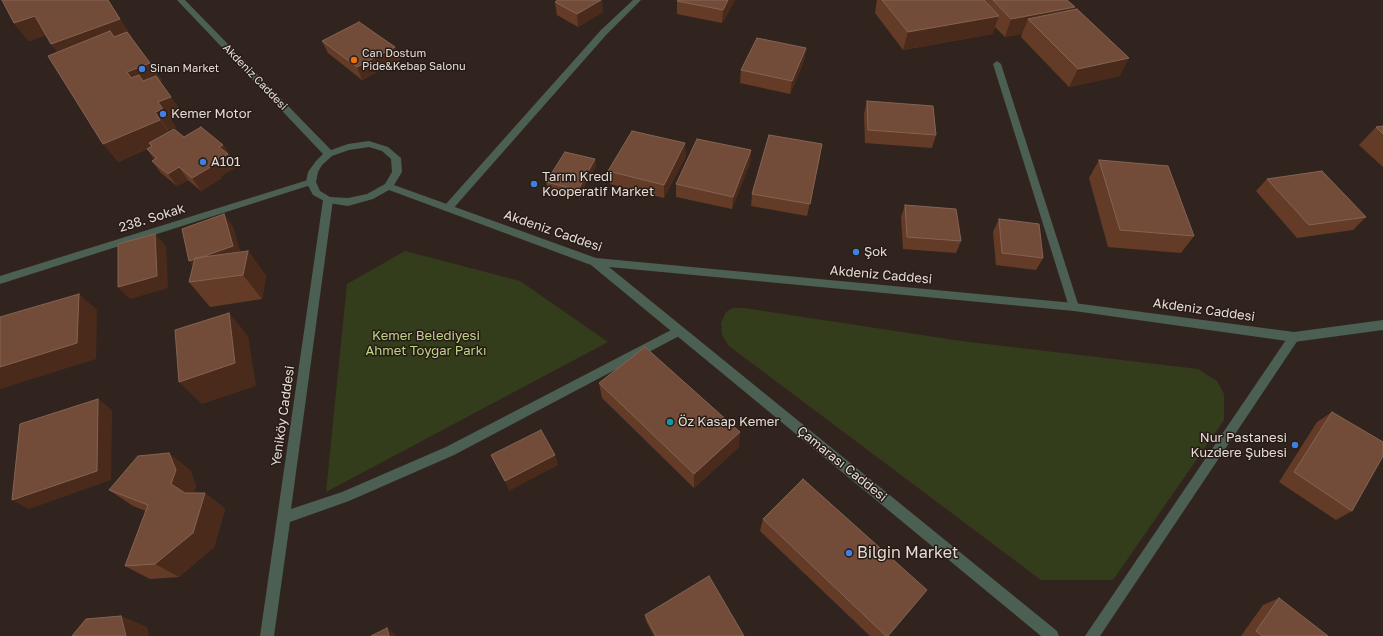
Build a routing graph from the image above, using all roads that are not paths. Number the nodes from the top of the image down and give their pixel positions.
1 (180, 0) edge
2 (637, 0) edge
3 (997, 64) dead end
4 (329, 154) junction
5 (311, 182) junction
6 (388, 186) junction
7 (328, 200) junction
8 (448, 208) junction
9 (595, 262) junction
10 (0, 280) edge
11 (1074, 307) junction
12 (1383, 325) edge
13 (678, 331) junction
14 (1294, 337) junction
15 (283, 518) junction
16 (267, 636) edge
17 (1052, 636) edge
18 (1092, 636) edge

1 - 4 street, Akdeniz Caddesi
2 - 8 street
3 - 11 street
4 - 5 street
4 - 6 street
5 - 7 street
5 - 10 street, 238. Sokak
6 - 7 street
6 - 8 street, Akdeniz Caddesi
7 - 15 street, Yeniköy Caddesi
8 - 9 street, Akdeniz Caddesi
9 - 11 street, Akdeniz Caddesi
9 - 13 street, Çamarası Caddesi
11 - 14 street, Akdeniz Caddesi
12 - 14 street, Akdeniz Caddesi
13 - 15 street
13 - 17 street, Çamarası Caddesi
14 - 18 street
15 - 16 street, Yeniköy Caddesi

